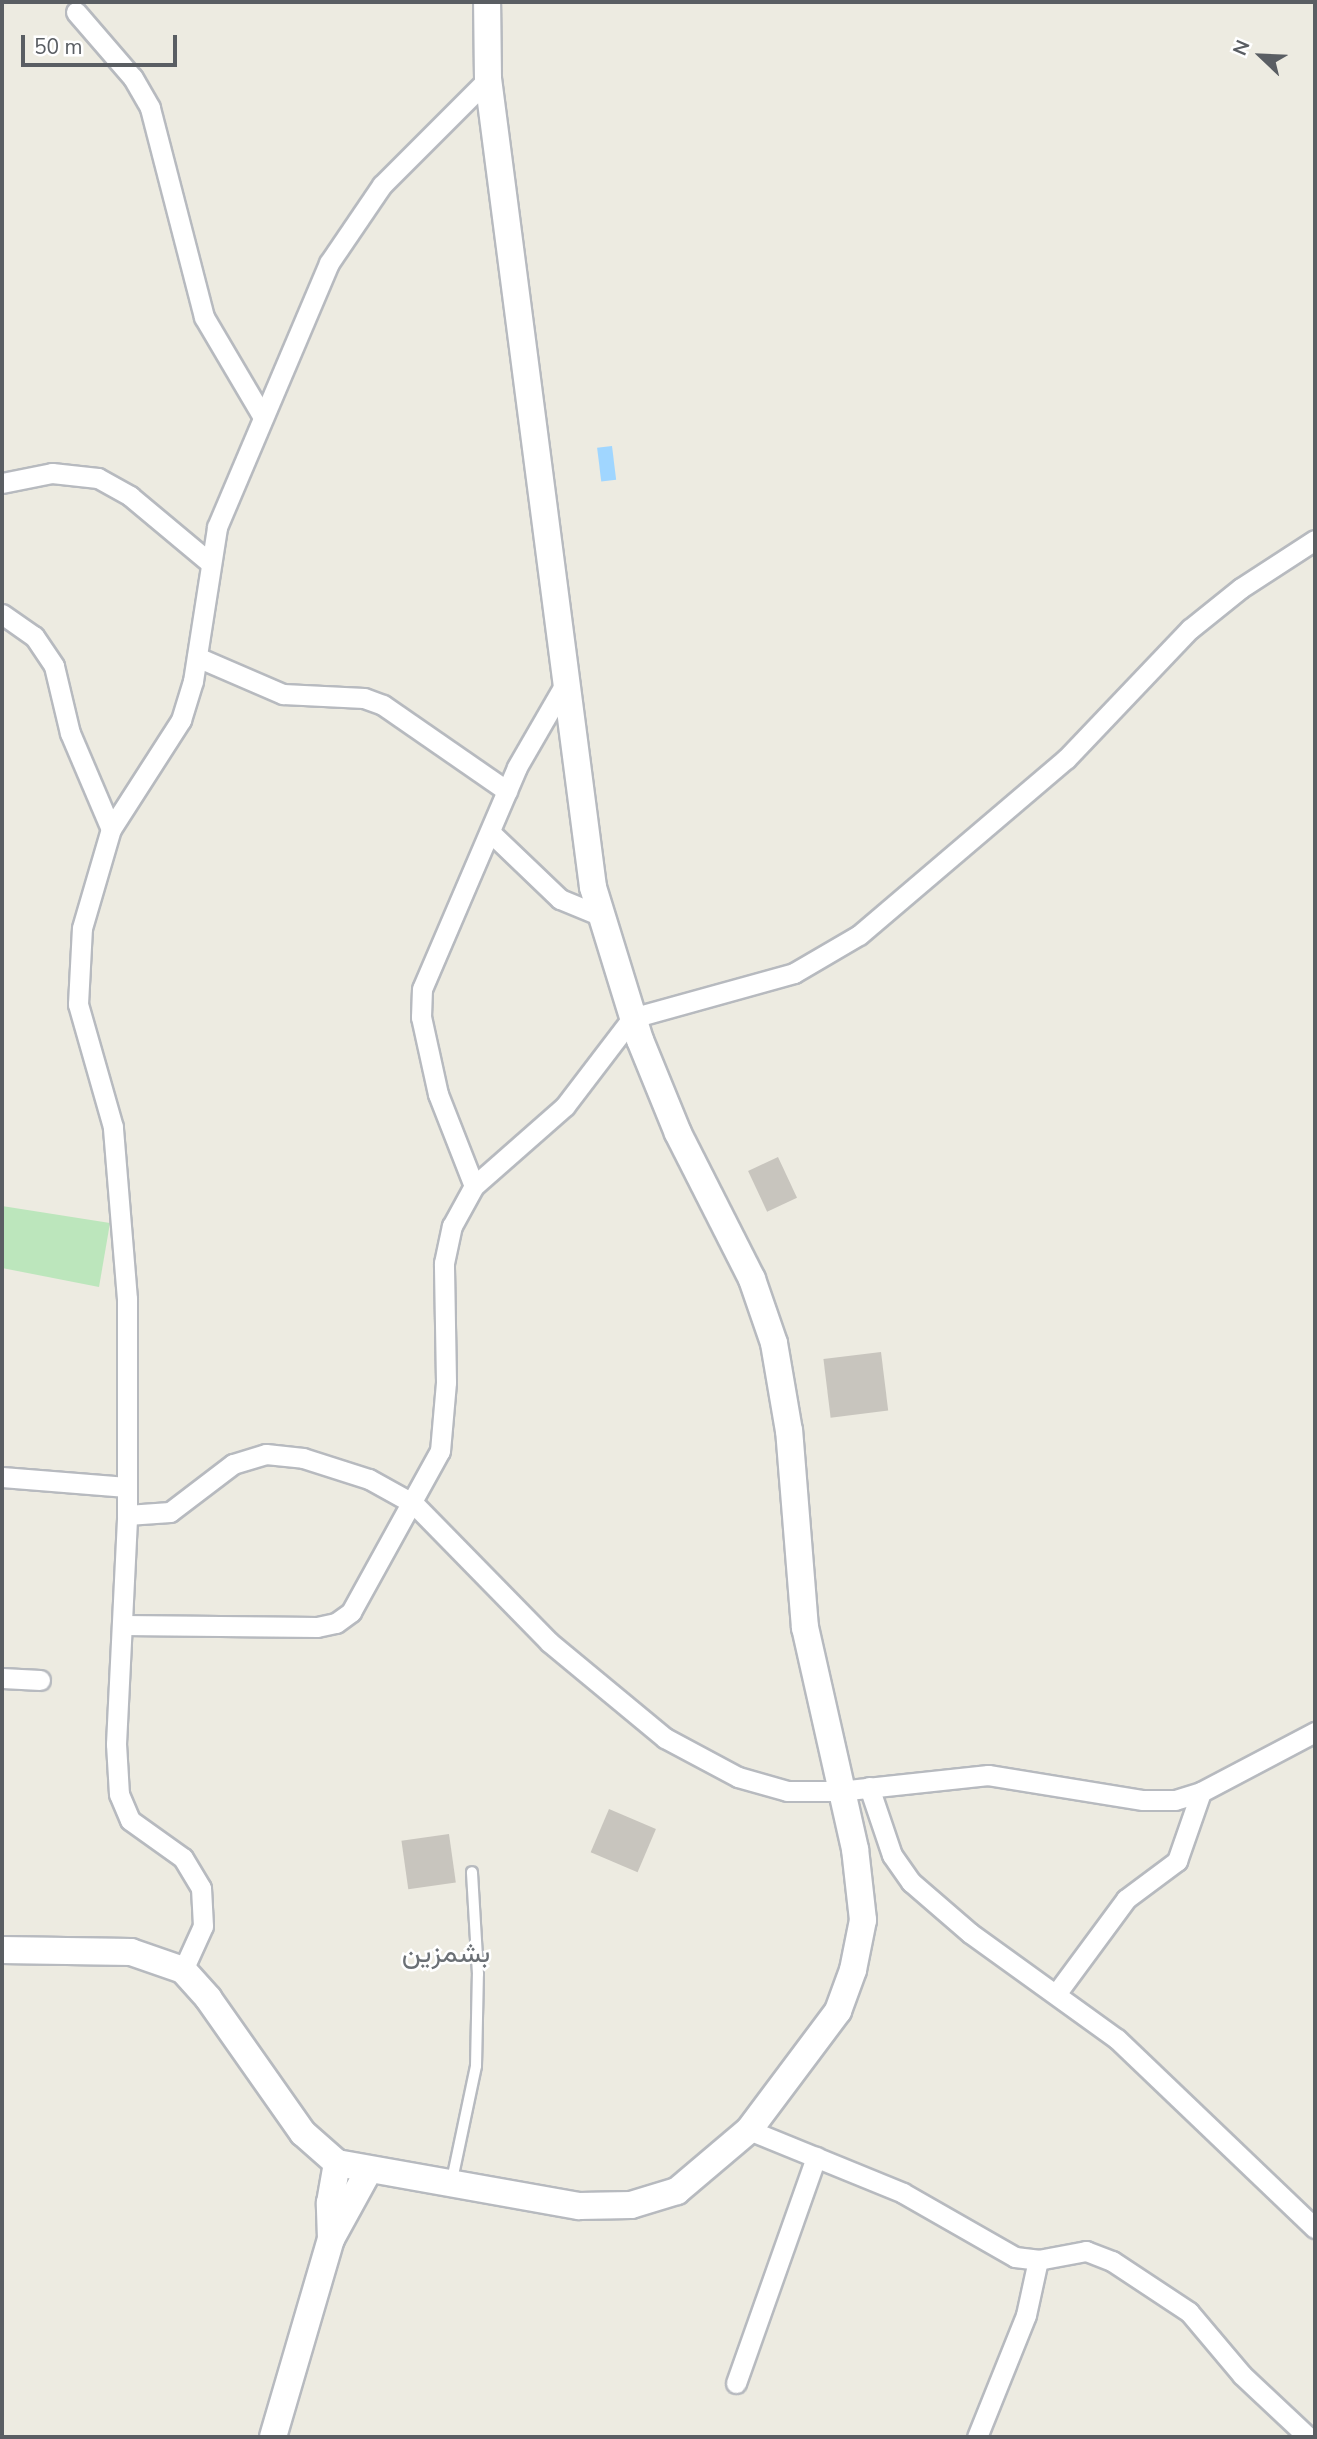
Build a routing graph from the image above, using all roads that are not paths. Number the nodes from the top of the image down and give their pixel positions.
1 (487, 2) edge
2 (76, 12) dead end
3 (488, 79) junction
4 (263, 417) junction
5 (2, 483) edge
6 (1315, 540) edge
7 (209, 562) junction
8 (2, 614) edge
9 (197, 657) junction
10 (566, 682) junction
11 (507, 791) junction
12 (111, 829) junction
13 (489, 832) junction
14 (599, 915) junction
15 (632, 1018) junction
16 (474, 1186) junction
17 (2, 1477) edge
18 (127, 1487) junction
19 (414, 1504) junction
20 (127, 1515) junction
21 (123, 1625) junction
22 (2, 1678) edge
23 (40, 1679) dead end
24 (1315, 1732) edge
25 (869, 1787) junction
26 (839, 1791) junction
27 (1201, 1791) junction
28 (472, 1872) dead end
29 (2, 1950) edge
30 (183, 1970) junction
31 (1056, 1994) junction
32 (749, 2130) junction
33 (817, 2157) junction
34 (337, 2163) junction
35 (369, 2170) junction
36 (451, 2184) junction
37 (1315, 2228) edge
38 (331, 2239) junction
39 (1038, 2260) junction
40 (736, 2383) dead end
41 (273, 2437) edge
42 (977, 2437) edge
43 (1308, 2437) edge

1 - 3 main road
2 - 4 street
3 - 4 street
3 - 10 main road
4 - 7 street
5 - 7 street
6 - 15 street
7 - 9 street
8 - 12 street
9 - 11 street
9 - 12 street
10 - 11 street
10 - 14 main road
11 - 13 street
12 - 18 street
13 - 14 street
13 - 16 street
14 - 15 main road
15 - 16 street
15 - 26 main road
16 - 19 street
17 - 18 street
18 - 20 street
19 - 20 street
19 - 21 street
19 - 26 street
20 - 21 street
21 - 30 street
22 - 23 street
24 - 27 street
25 - 26 street
25 - 27 street
25 - 31 street
26 - 32 main road
27 - 31 street
28 - 36 lane
29 - 30 main road
30 - 34 main road
31 - 37 street
32 - 33 street
32 - 36 main road
33 - 39 street
33 - 40 street
34 - 35 main road
34 - 38 main road
35 - 36 main road
35 - 38 main road
38 - 41 main road
39 - 42 street
39 - 43 street

